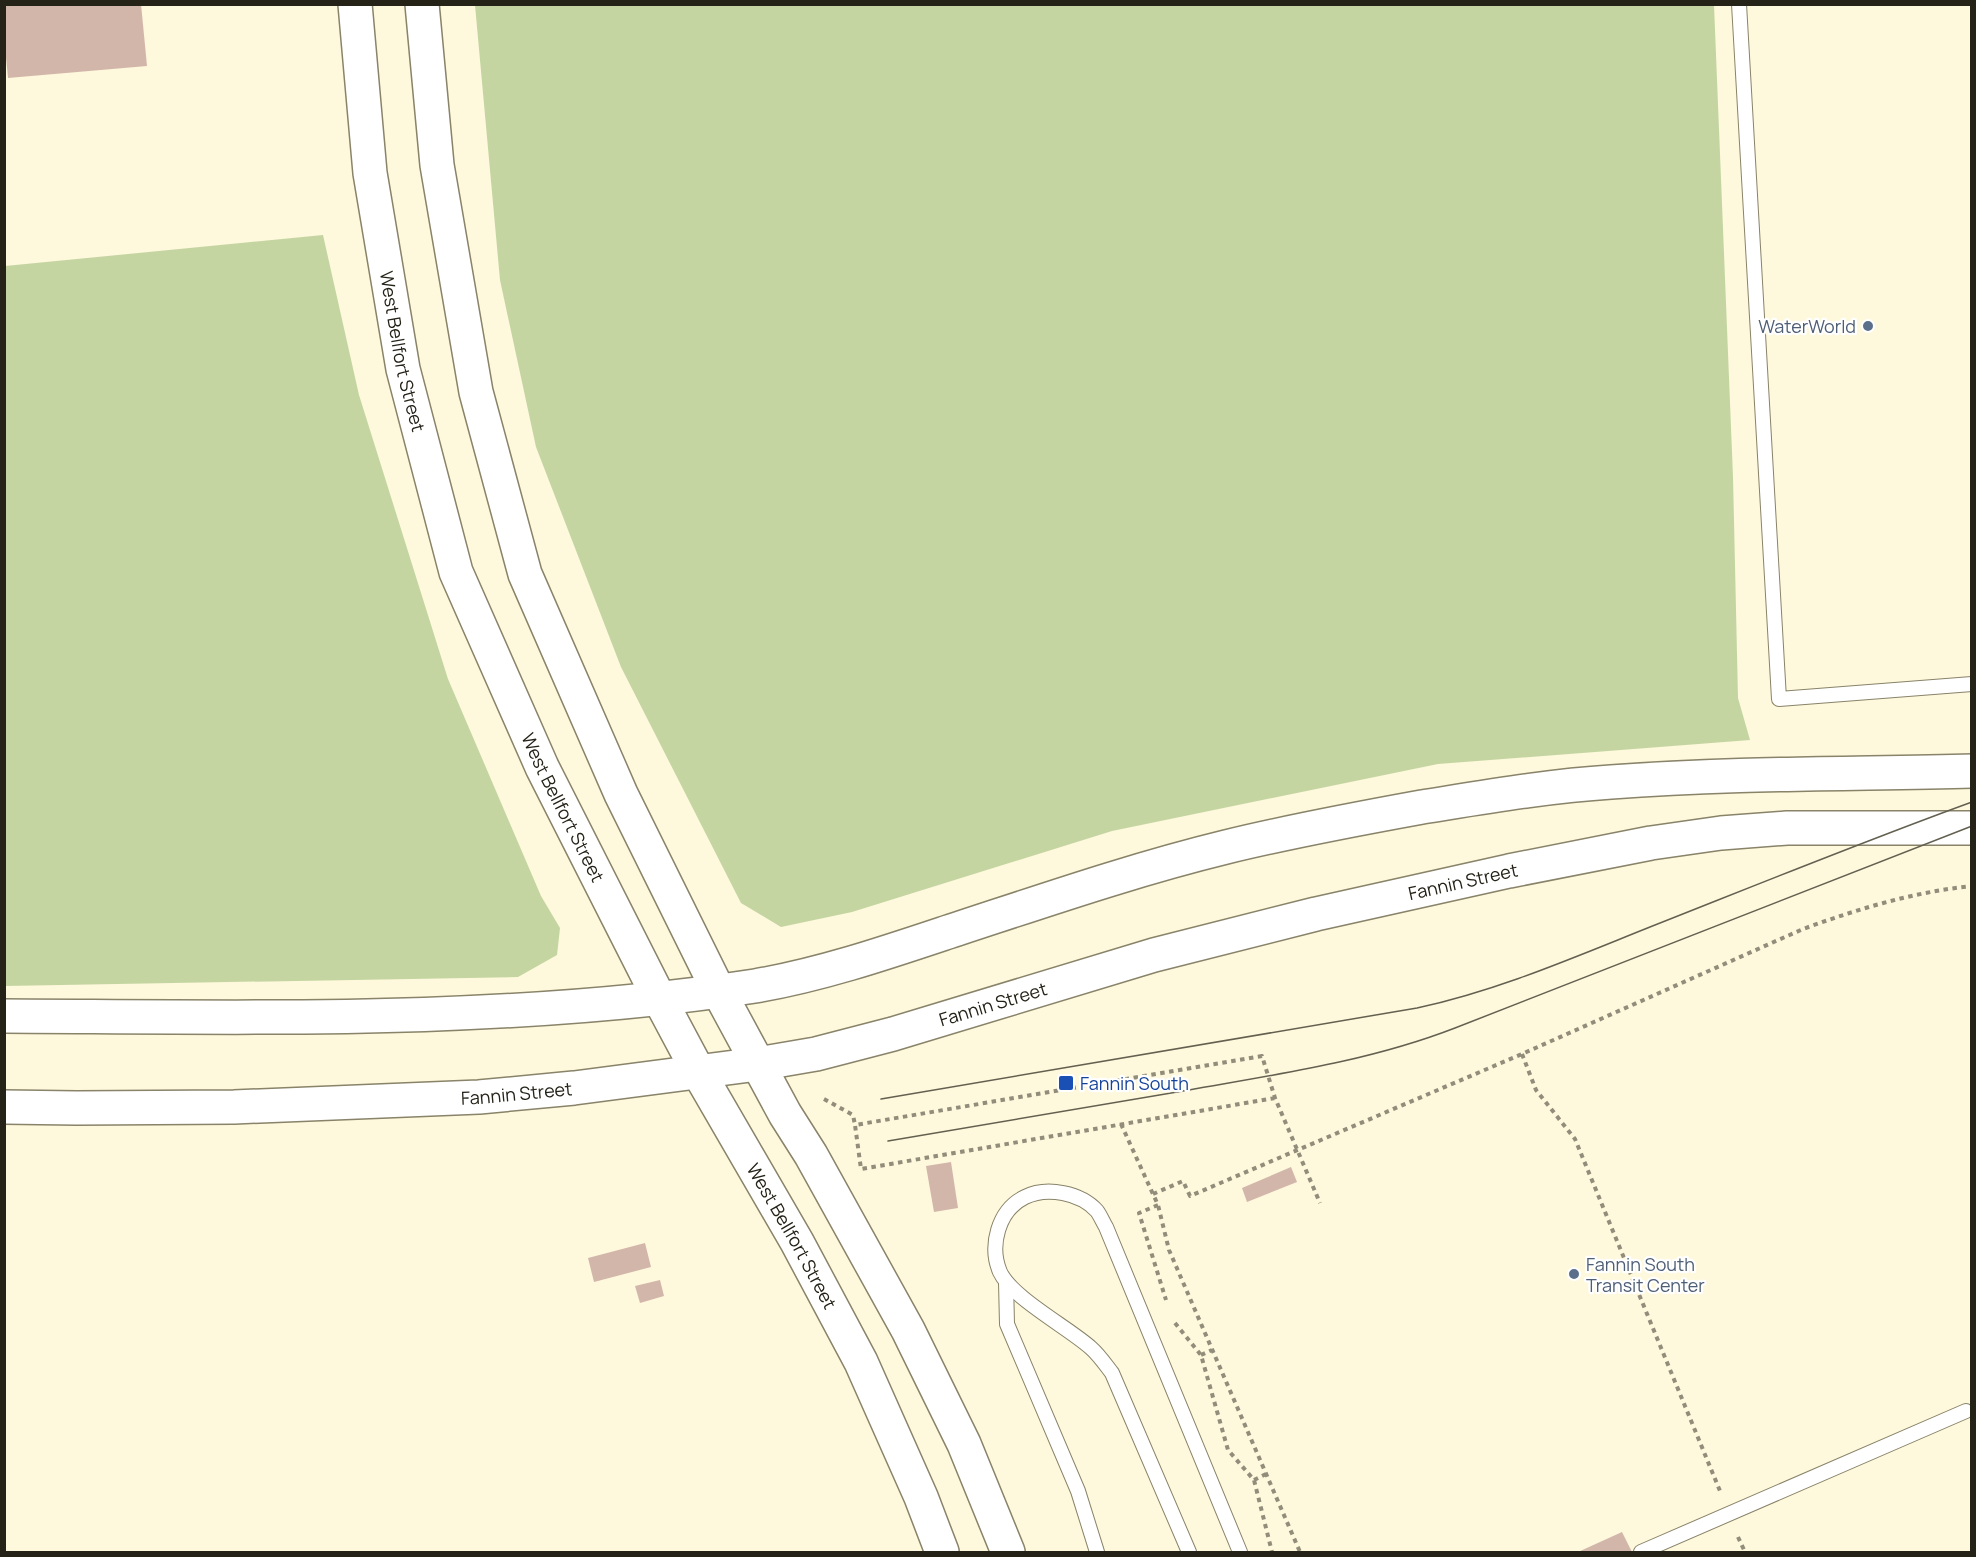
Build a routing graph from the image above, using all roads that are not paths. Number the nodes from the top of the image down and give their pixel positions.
1 (355, 4) edge
2 (422, 4) edge
3 (1739, 4) edge
4 (1971, 684) edge
5 (1971, 771) edge
6 (1971, 828) edge
7 (718, 990) junction
8 (659, 998) junction
9 (4, 1016) edge
10 (758, 1064) junction
11 (699, 1073) junction
12 (4, 1107) edge
13 (1006, 1282) junction
14 (1966, 1411) dead end
15 (942, 1552) edge
16 (1008, 1552) edge
17 (1097, 1552) edge
18 (1189, 1552) edge
19 (1240, 1552) edge
20 (1641, 1552) edge

1 - 8 main road, West Bellfort Street
2 - 7 main road
3 - 4 lane
5 - 7 main road
6 - 10 main road, Fannin Street
7 - 8 main road
7 - 10 main road
8 - 9 main road
8 - 11 main road, West Bellfort Street
10 - 11 main road, Fannin Street
10 - 16 main road
11 - 12 main road, Fannin Street
11 - 15 main road, West Bellfort Street
13 - 17 lane
13 - 18 lane
13 - 19 lane
14 - 20 lane

